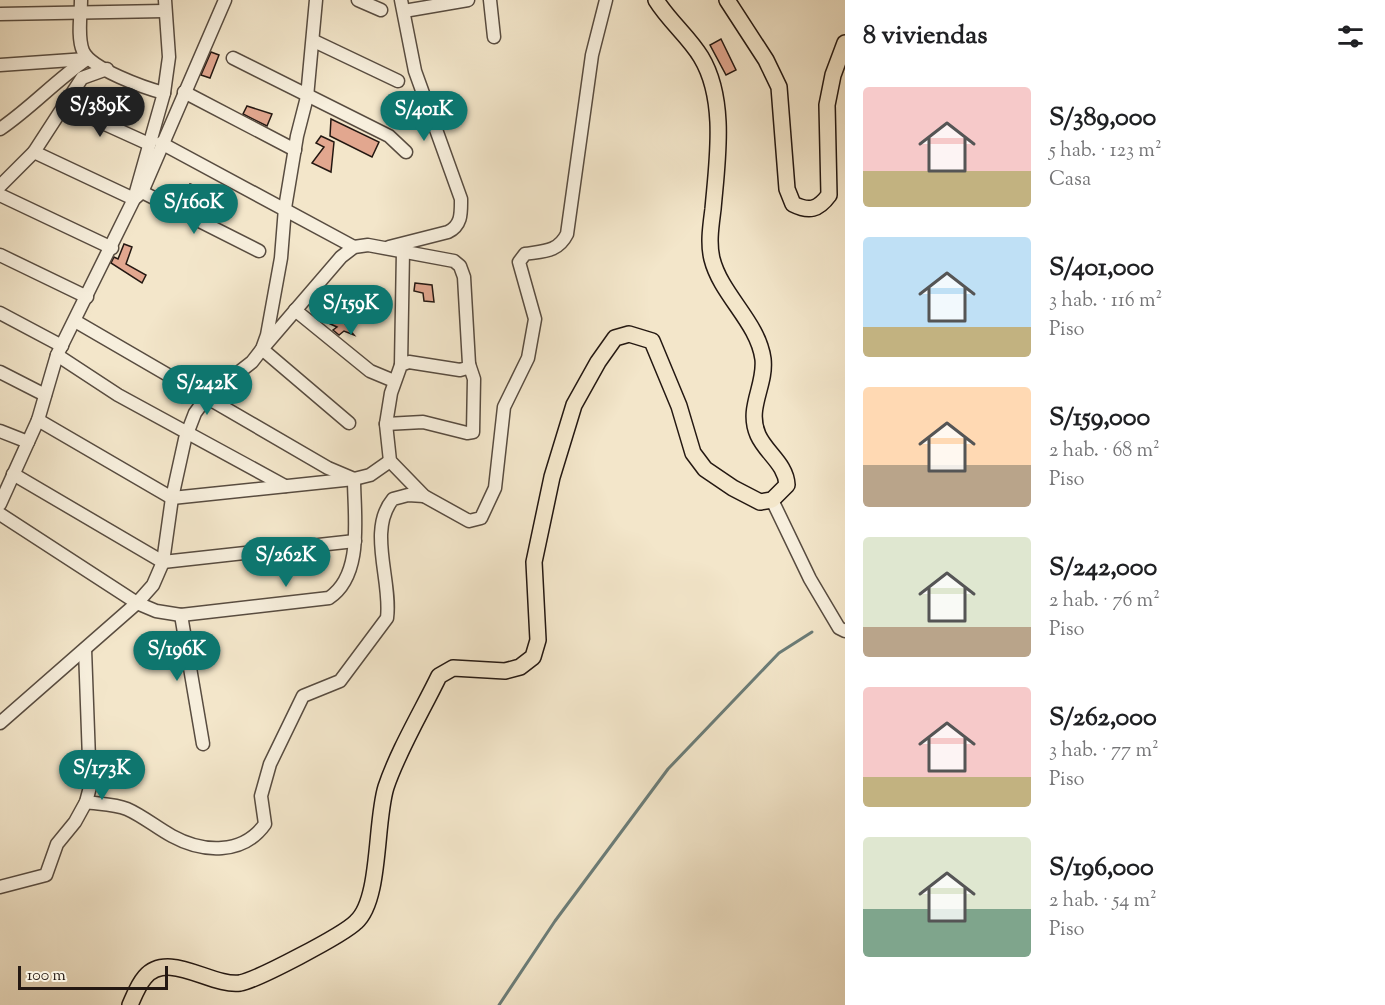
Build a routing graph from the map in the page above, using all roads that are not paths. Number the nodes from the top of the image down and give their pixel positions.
1 (81, 0) edge
2 (225, 0) edge
3 (316, 0) edge
4 (358, 0) edge
5 (468, 0) edge
6 (490, 0) edge
7 (606, 0) edge
8 (656, 0) edge
9 (727, 0) edge
10 (165, 6) edge
11 (402, 6) edge
12 (381, 10) dead end
13 (0, 14) edge
14 (81, 14) junction
15 (495, 38) dead end
16 (314, 41) junction
17 (845, 43) edge
18 (233, 58) dead end
19 (87, 59) junction
20 (0, 65) edge
21 (107, 69) junction
22 (398, 81) dead end
23 (184, 92) junction
24 (164, 93) junction
25 (307, 97) junction
26 (63, 105) junction
27 (0, 129) edge
28 (155, 143) junction
29 (295, 150) junction
30 (406, 152) dead end
31 (34, 153) junction
32 (0, 186) edge
33 (0, 195) edge
34 (138, 195) junction
35 (285, 208) junction
36 (354, 247) junction
37 (112, 248) junction
38 (384, 248) junction
39 (259, 251) dead end
40 (403, 251) junction
41 (0, 255) edge
42 (87, 297) junction
43 (295, 310) junction
44 (0, 313) edge
45 (75, 321) junction
46 (262, 349) junction
47 (60, 350) junction
48 (401, 364) junction
49 (469, 364) junction
50 (0, 372) edge
51 (394, 381) junction
52 (45, 395) junction
53 (206, 398) junction
54 (38, 420) junction
55 (350, 423) dead end
56 (386, 424) junction
57 (0, 431) edge
58 (188, 433) junction
59 (28, 442) junction
60 (390, 461) junction
61 (13, 474) junction
62 (354, 479) junction
63 (285, 486) junction
64 (424, 496) junction
65 (172, 498) junction
66 (772, 500) junction
67 (0, 504) edge
68 (0, 514) edge
69 (355, 541) junction
70 (163, 562) junction
71 (137, 603) junction
72 (181, 615) junction
73 (845, 631) edge
74 (85, 648) junction
75 (0, 723) edge
76 (203, 744) dead end
77 (86, 802) junction
78 (0, 887) edge
79 (130, 1005) edge

1 - 14 street
2 - 23 street
3 - 16 street
4 - 12 street
5 - 11 street
6 - 15 street
7 - 64 street
8 - 66 main road
9 - 17 main road
10 - 14 street
10 - 24 street
11 - 38 street
13 - 14 street
14 - 19 street
16 - 22 street
16 - 25 street
18 - 25 street
19 - 20 street
19 - 21 street
19 - 27 street
21 - 24 street
21 - 26 street
23 - 28 street
23 - 29 street
24 - 28 street
25 - 29 street
25 - 30 street
26 - 28 street
26 - 31 street
28 - 34 street
28 - 35 street
29 - 35 street
31 - 32 street
31 - 34 street
33 - 37 street
34 - 37 street
34 - 39 street
35 - 36 street
35 - 46 street
36 - 38 street
36 - 43 street
37 - 42 street
38 - 40 street
40 - 48 street
40 - 49 street
41 - 42 street
42 - 45 street
43 - 46 street
43 - 51 street
44 - 47 street
45 - 47 street
45 - 53 street
46 - 53 street
46 - 55 street
47 - 52 street
47 - 58 street
48 - 49 street
48 - 51 street
49 - 56 street
50 - 52 street
51 - 56 street
52 - 54 street
53 - 58 street
53 - 62 street
54 - 59 street
54 - 65 street
56 - 60 street
57 - 59 street
58 - 63 street
58 - 65 street
59 - 61 street
60 - 62 street
60 - 64 street
61 - 67 street
61 - 70 street
62 - 63 street
62 - 69 street
63 - 65 street
64 - 77 street
65 - 70 street
66 - 73 street
66 - 79 main road
68 - 71 street
69 - 70 street
69 - 72 street
70 - 71 street
71 - 72 street
71 - 74 street
72 - 76 street
74 - 75 street
74 - 77 street
77 - 78 street

